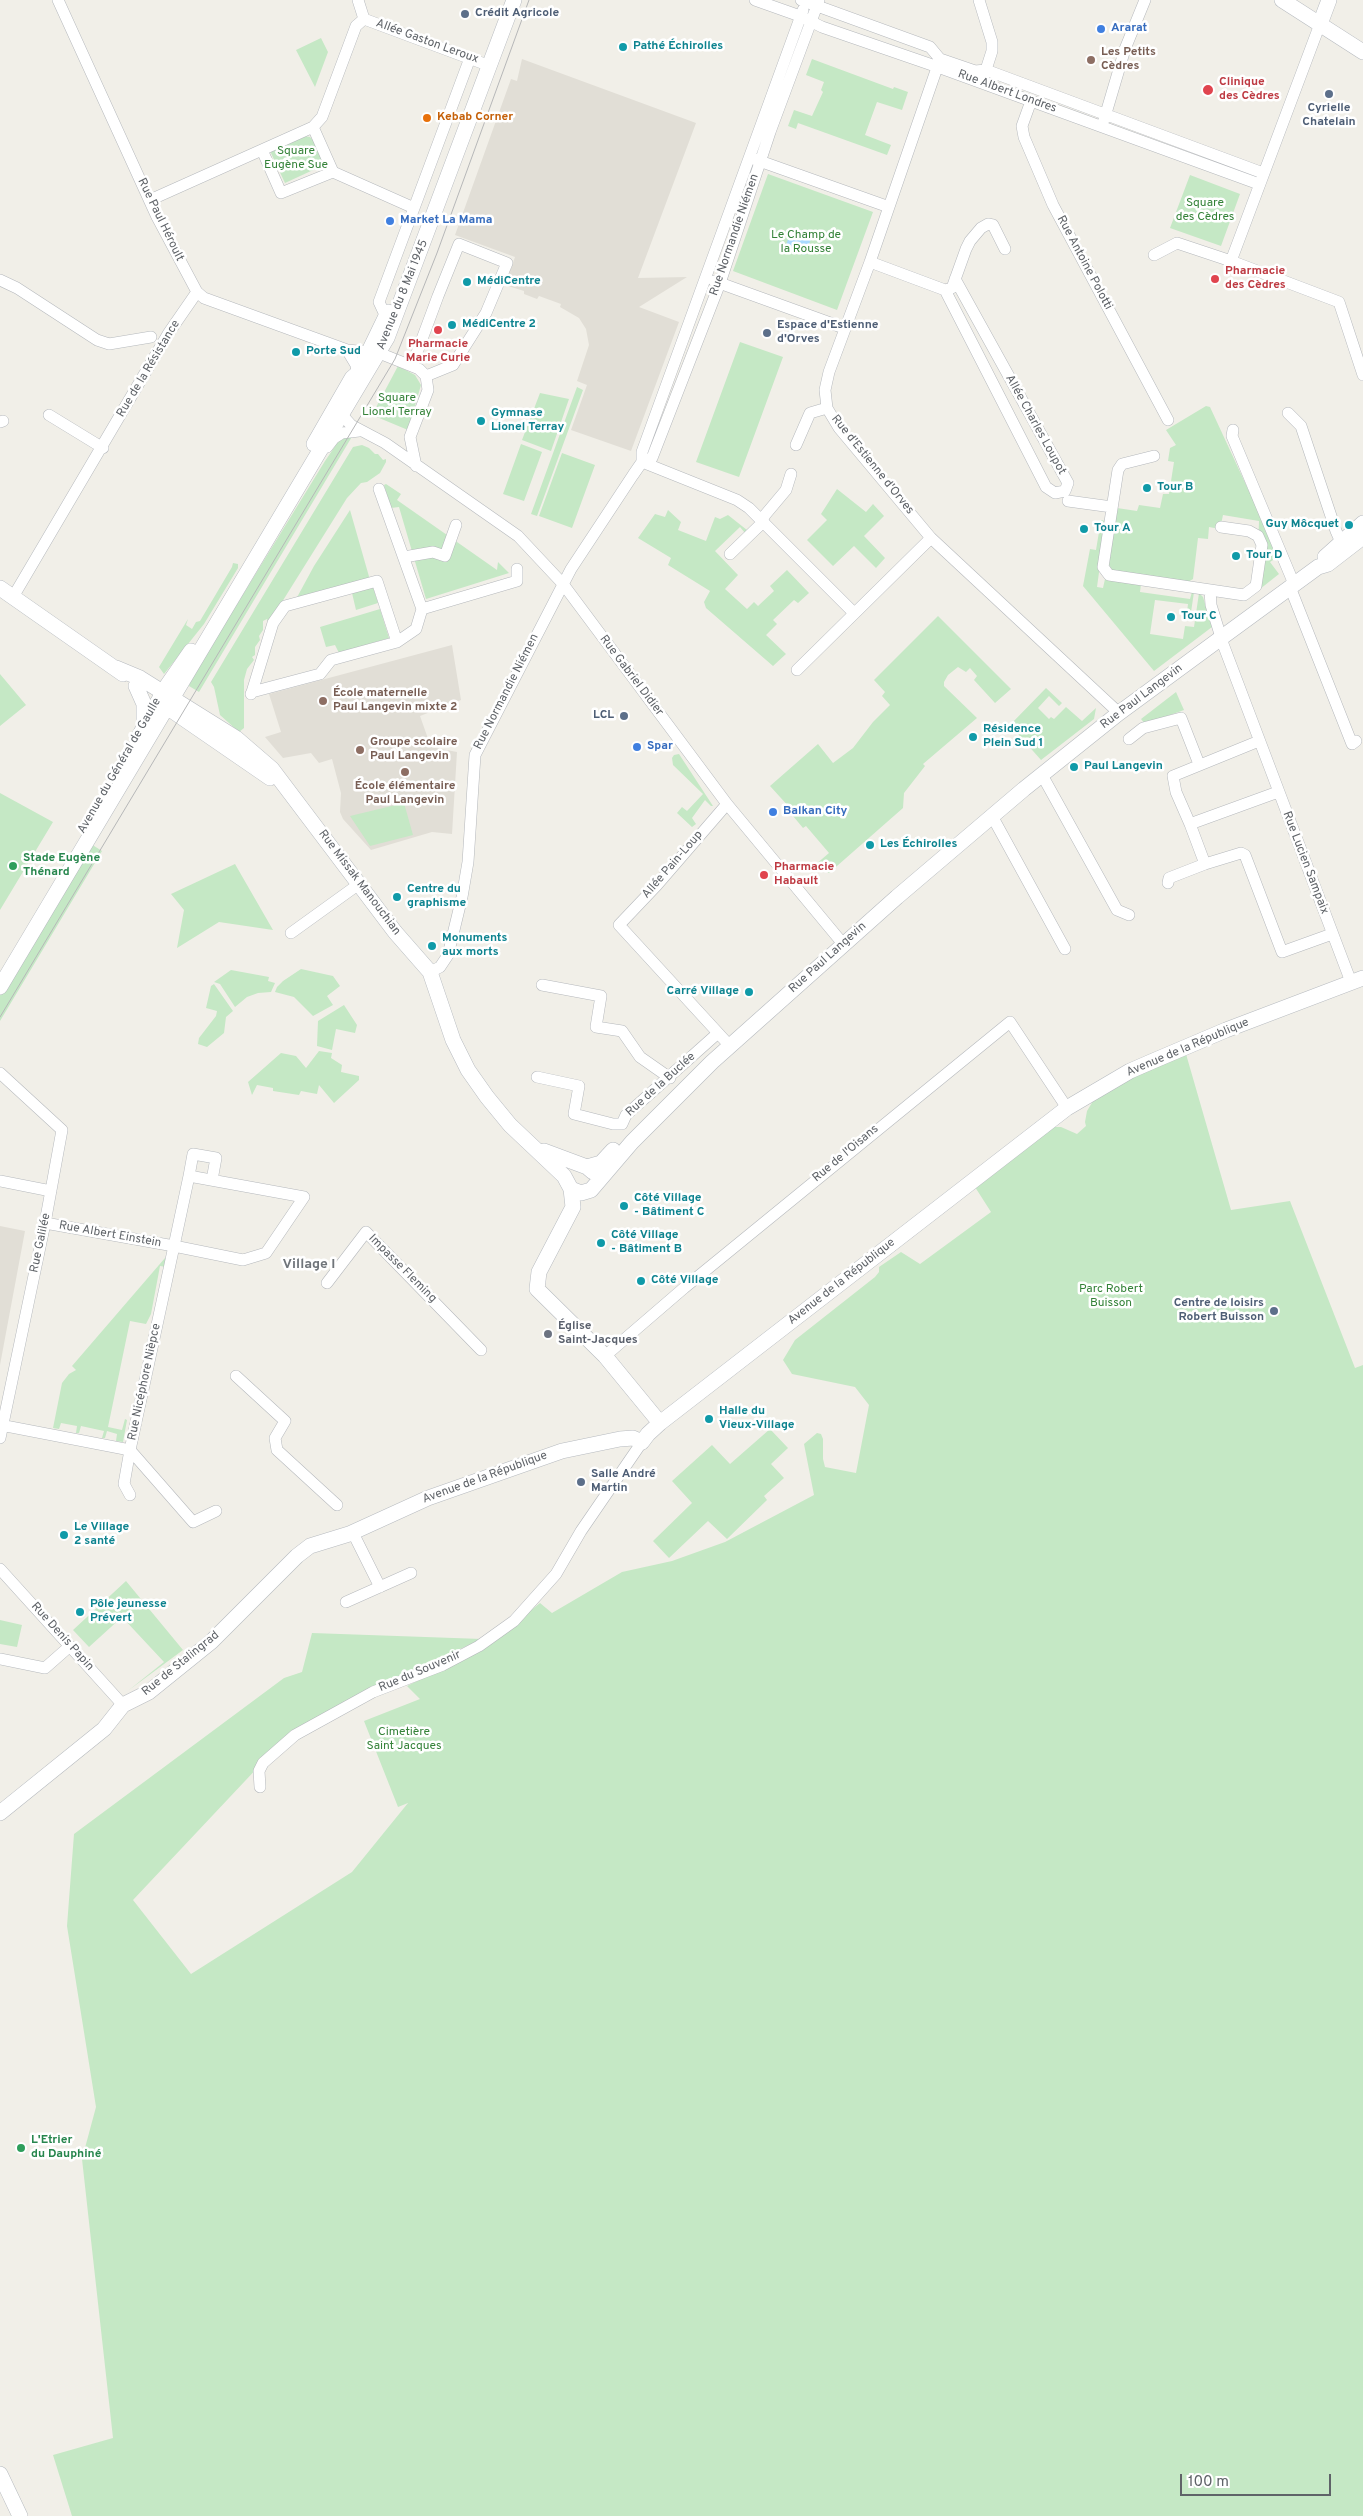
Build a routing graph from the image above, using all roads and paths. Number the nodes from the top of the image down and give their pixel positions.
1 (58, 0) edge
2 (358, 0) edge
3 (506, 0) edge
4 (514, 0) edge
5 (755, 0) edge
6 (979, 0) edge
7 (1145, 0) edge
8 (1282, 0) edge
9 (1301, 0) edge
10 (804, 1) edge
11 (818, 3) edge
12 (1325, 13) edge
13 (800, 16) junction
14 (364, 19) junction
15 (811, 23) junction
16 (1363, 40) edge
17 (1363, 52) edge
18 (481, 62) junction
19 (939, 63) junction
20 (986, 70) junction
21 (982, 82) junction
22 (1031, 100) junction
23 (1106, 114) junction
24 (1102, 126) junction
25 (313, 127) junction
26 (765, 130) junction
27 (262, 150) junction
28 (755, 159) junction
29 (333, 172) junction
30 (1261, 178) junction
31 (150, 200) junction
32 (889, 207) junction
33 (414, 208) junction
34 (1006, 249) dead end
35 (1154, 255) dead end
36 (870, 262) junction
37 (1231, 262) junction
38 (705, 278) junction
39 (955, 279) junction
40 (0, 280) edge
41 (720, 283) junction
42 (945, 290) junction
43 (197, 292) junction
44 (386, 318) junction
45 (844, 328) junction
46 (151, 337) dead end
47 (347, 350) junction
48 (374, 353) junction
49 (412, 366) junction
50 (359, 372) junction
51 (1363, 375) edge
52 (426, 376) junction
53 (827, 408) junction
54 (1288, 412) dead end
55 (49, 415) dead end
56 (343, 416) junction
57 (1168, 420) dead end
58 (1233, 430) dead end
59 (360, 431) junction
60 (410, 437) junction
61 (385, 442) junction
62 (796, 445) dead end
63 (103, 448) junction
64 (1154, 456) dead end
65 (317, 460) junction
66 (642, 462) junction
67 (416, 466) junction
68 (791, 474) dead end
69 (379, 489) dead end
70 (1068, 501) dead end
71 (1112, 508) junction
72 (762, 520) junction
73 (1363, 523) edge
74 (456, 524) dead end
75 (1221, 527) dead end
76 (1363, 536) edge
77 (931, 538) junction
78 (1342, 546) junction
79 (730, 554) dead end
80 (404, 557) junction
81 (516, 569) dead end
82 (563, 584) junction
83 (1292, 586) junction
84 (0, 588) edge
85 (1210, 591) junction
86 (13, 597) junction
87 (422, 609) junction
88 (854, 613) junction
89 (1221, 638) junction
90 (397, 642) junction
91 (192, 649) junction
92 (797, 670) dead end
93 (120, 672) junction
94 (186, 676) junction
95 (138, 682) junction
96 (165, 700) junction
97 (1119, 713) junction
98 (186, 721) junction
99 (143, 728) junction
100 (225, 731) junction
101 (1129, 738) dead end
102 (1259, 741) junction
103 (1356, 741) dead end
104 (143, 749) junction
105 (1199, 764) junction
106 (1042, 775) junction
107 (289, 792) junction
108 (1278, 792) junction
109 (726, 804) junction
110 (992, 816) junction
111 (1190, 824) junction
112 (1205, 864) junction
113 (1168, 882) dead end
114 (359, 884) junction
115 (1129, 915) dead end
116 (291, 933) dead end
117 (1332, 934) junction
118 (844, 945) junction
119 (1065, 949) dead end
120 (0, 968) edge
121 (430, 972) junction
122 (1357, 980) edge
123 (542, 985) dead end
124 (0, 987) edge
125 (718, 1033) junction
126 (730, 1046) junction
127 (0, 1072) edge
128 (537, 1076) dead end
129 (670, 1078) junction
130 (1066, 1108) junction
131 (627, 1133) junction
132 (534, 1146) junction
133 (584, 1166) junction
134 (189, 1176) junction
135 (0, 1180) edge
136 (212, 1180) junction
137 (570, 1186) junction
138 (592, 1188) junction
139 (51, 1191) junction
140 (568, 1220) junction
141 (45, 1223) junction
142 (174, 1246) junction
143 (328, 1283) dead end
144 (481, 1350) dead end
145 (605, 1356) junction
146 (236, 1376) dead end
147 (660, 1423) junction
148 (1, 1425) edge
149 (0, 1438) edge
150 (642, 1442) junction
151 (130, 1450) junction
152 (130, 1495) dead end
153 (337, 1505) dead end
154 (216, 1511) dead end
155 (353, 1533) junction
156 (310, 1546) joint
157 (0, 1569) edge
158 (411, 1573) dead end
159 (380, 1587) junction
160 (346, 1602) dead end
161 (70, 1646) junction
162 (0, 1659) edge
163 (123, 1705) junction
164 (260, 1787) dead end
165 (0, 1813) edge
166 (0, 2474) edge
167 (20, 2516) edge

1 - 31 street, Rue Paul Héroult
2 - 14 street
3 - 18 street, Avenue du 8 Mai 1945
4 - 18 street, Avenue du 8 Mai 1945
5 - 13 street, Rue Albert Londres
6 - 20 street
7 - 23 street
8 - 12 street
9 - 12 street
10 - 11 street, Rue Albert Londres
10 - 13 street, Rue Normandie Niémen
11 - 15 street, Rue Normandie Niémen
11 - 19 street, Rue Albert Londres
12 - 16 street
12 - 17 street
12 - 30 street
13 - 15 street, Rue Albert Londres
13 - 26 street, Rue Normandie Niémen
14 - 18 street, Allée Gaston Leroux
14 - 25 street
15 - 19 street, Rue Albert Londres
15 - 26 street, Rue Normandie Niémen
18 - 33 street, Avenue du 8 Mai 1945
18 - 44 street, Avenue du 8 Mai 1945
18 - 48 street, Avenue du 8 Mai 1945
19 - 20 street, Rue Albert Londres
19 - 21 street, Rue Albert Londres
19 - 32 street, Rue d'Estienne d'Orves
20 - 21 street
20 - 23 street, Rue Albert Londres
21 - 22 street, Rue Albert Londres
22 - 24 street, Rue Albert Londres
22 - 57 street, Rue Antoine Polotti
23 - 24 street
23 - 30 street, Rue Albert Londres
24 - 30 street, Rue Albert Londres
25 - 27 street
25 - 29 street
26 - 28 street, Rue Normandie Niémen
27 - 29 street
27 - 31 street
28 - 32 street
28 - 38 street, Rue Normandie Niémen
28 - 41 street, Rue Normandie Niémen
29 - 33 street
30 - 37 street
31 - 43 street, Rue Paul Héroult
32 - 36 street, Rue d'Estienne d'Orves
33 - 44 street, Avenue du 8 Mai 1945
34 - 39 street
35 - 37 street
36 - 42 street
36 - 45 street, Rue d'Estienne d'Orves
37 - 51 street
38 - 41 street
38 - 66 street, Rue Normandie Niémen
39 - 42 street
39 - 42 street, Allée Charles Loupot
40 - 46 street
41 - 45 street
41 - 66 street, Rue Normandie Niémen
43 - 47 street
43 - 63 street, Rue de la Résistance
44 - 48 street, Avenue du 8 Mai 1945
45 - 53 street, Rue d'Estienne d'Orves
47 - 48 street
47 - 50 street
48 - 49 street
48 - 50 street, Avenue du 8 Mai 1945
48 - 56 street, Avenue du 8 Mai 1945
49 - 52 street
49 - 52 street
50 - 56 street
50 - 91 street, Avenue du 8 Mai 1945
52 - 60 street
53 - 62 street
53 - 77 street, Rue d'Estienne d'Orves
54 - 78 street
55 - 63 street
56 - 59 street
56 - 65 street, Avenue du 8 Mai 1945
58 - 83 street
59 - 61 street
59 - 65 street
60 - 61 street
60 - 67 street
61 - 67 street, Rue Gabriel Didier
63 - 86 street, Rue de la Résistance
64 - 71 street
65 - 94 street, Avenue du 8 Mai 1945
66 - 72 street
66 - 82 street, Rue Normandie Niémen
67 - 82 street, Rue Gabriel Didier
68 - 72 street
69 - 80 street
70 - 71 street
71 - 85 street
72 - 79 street
72 - 88 street
73 - 78 street, Rue Paul Langevin
74 - 80 street
75 - 85 street
76 - 78 street, Rue Paul Langevin
77 - 88 street
77 - 97 street, Rue d'Estienne d'Orves
78 - 83 street, Rue Paul Langevin
80 - 87 street
81 - 87 street
82 - 109 street, Rue Gabriel Didier
82 - 121 street, Rue Normandie Niémen
83 - 89 street, Rue Paul Langevin
83 - 103 street
84 - 86 street, Rue Missak Manouchian
85 - 89 street
86 - 93 street, Rue Missak Manouchian
87 - 90 street
88 - 92 street
89 - 97 street, Rue Paul Langevin
89 - 102 street, Rue Lucien Sampaix
90 - 90 street
91 - 95 street
91 - 96 street, Avenue du 8 Mai 1945
93 - 95 street, Rue Missak Manouchian
93 - 96 street
94 - 96 street, Avenue du 8 Mai 1945
94 - 100 street
95 - 96 street, Rue Missak Manouchian
95 - 99 street
96 - 98 street, Rue Missak Manouchian
96 - 99 street, Avenue du Général de Gaulle
96 - 100 street, Rue Missak Manouchian
96 - 104 street
97 - 106 street, Rue Paul Langevin
98 - 104 street
98 - 107 street, Rue Missak Manouchian
99 - 120 street, Avenue du Général de Gaulle
100 - 107 street, Rue Missak Manouchian
101 - 105 street
102 - 105 street
102 - 108 street, Rue Lucien Sampaix
104 - 124 street, Avenue du Général de Gaulle
105 - 111 street
106 - 110 street, Rue Paul Langevin
106 - 115 street
107 - 114 street, Rue Missak Manouchian
108 - 111 street
108 - 117 street, Rue Lucien Sampaix
109 - 118 street, Rue Gabriel Didier
109 - 125 street, Allée Pain-Loup
110 - 118 street, Rue Paul Langevin
110 - 119 street
111 - 112 street
112 - 113 street
112 - 117 street
114 - 116 street
114 - 121 street, Rue Missak Manouchian
117 - 122 street, Rue Lucien Sampaix
118 - 126 street, Rue Paul Langevin
121 - 132 street
122 - 130 street, Avenue de la République
123 - 129 street
125 - 126 street
125 - 129 street, Rue de la Buclée
126 - 131 street, Rue Paul Langevin
127 - 139 street, Rue Galilée
128 - 131 street
129 - 131 street, Rue de la Buclée
130 - 145 street, Rue de l'Oisans
130 - 147 street, Avenue de la République
131 - 133 street, Rue Paul Langevin
131 - 138 street, Rue Paul Langevin
132 - 133 street
132 - 137 street
133 - 137 street
133 - 138 street
134 - 136 street, Rue Albert Einstein
134 - 136 street, Rue Albert Einstein
134 - 142 street, Rue Albert Einstein
135 - 139 street
136 - 142 street, Rue Albert Einstein
137 - 138 street
137 - 140 street
138 - 140 street
139 - 141 street, Rue Galilée
140 - 145 street
141 - 142 street, Rue Albert Einstein
141 - 148 street, Rue Galilée
142 - 151 street, Rue Nicéphore Nièpce
143 - 144 street, Impasse Fleming
145 - 147 street
146 - 153 street
147 - 150 street, Avenue de la République
148 - 149 street, Rue Galilée
148 - 151 street, Rue Nicéphore Nièpce
150 - 155 street, Avenue de la République
150 - 164 street, Rue du Souvenir
151 - 152 street
151 - 154 street
155 - 156 street, Avenue de la République
155 - 159 street
156 - 163 street, Rue de Stalingrad
157 - 161 street, Rue Denis Papin
158 - 159 street
159 - 160 street
161 - 162 street
161 - 163 street, Rue Denis Papin
163 - 165 street, Rue de Stalingrad
166 - 167 street

